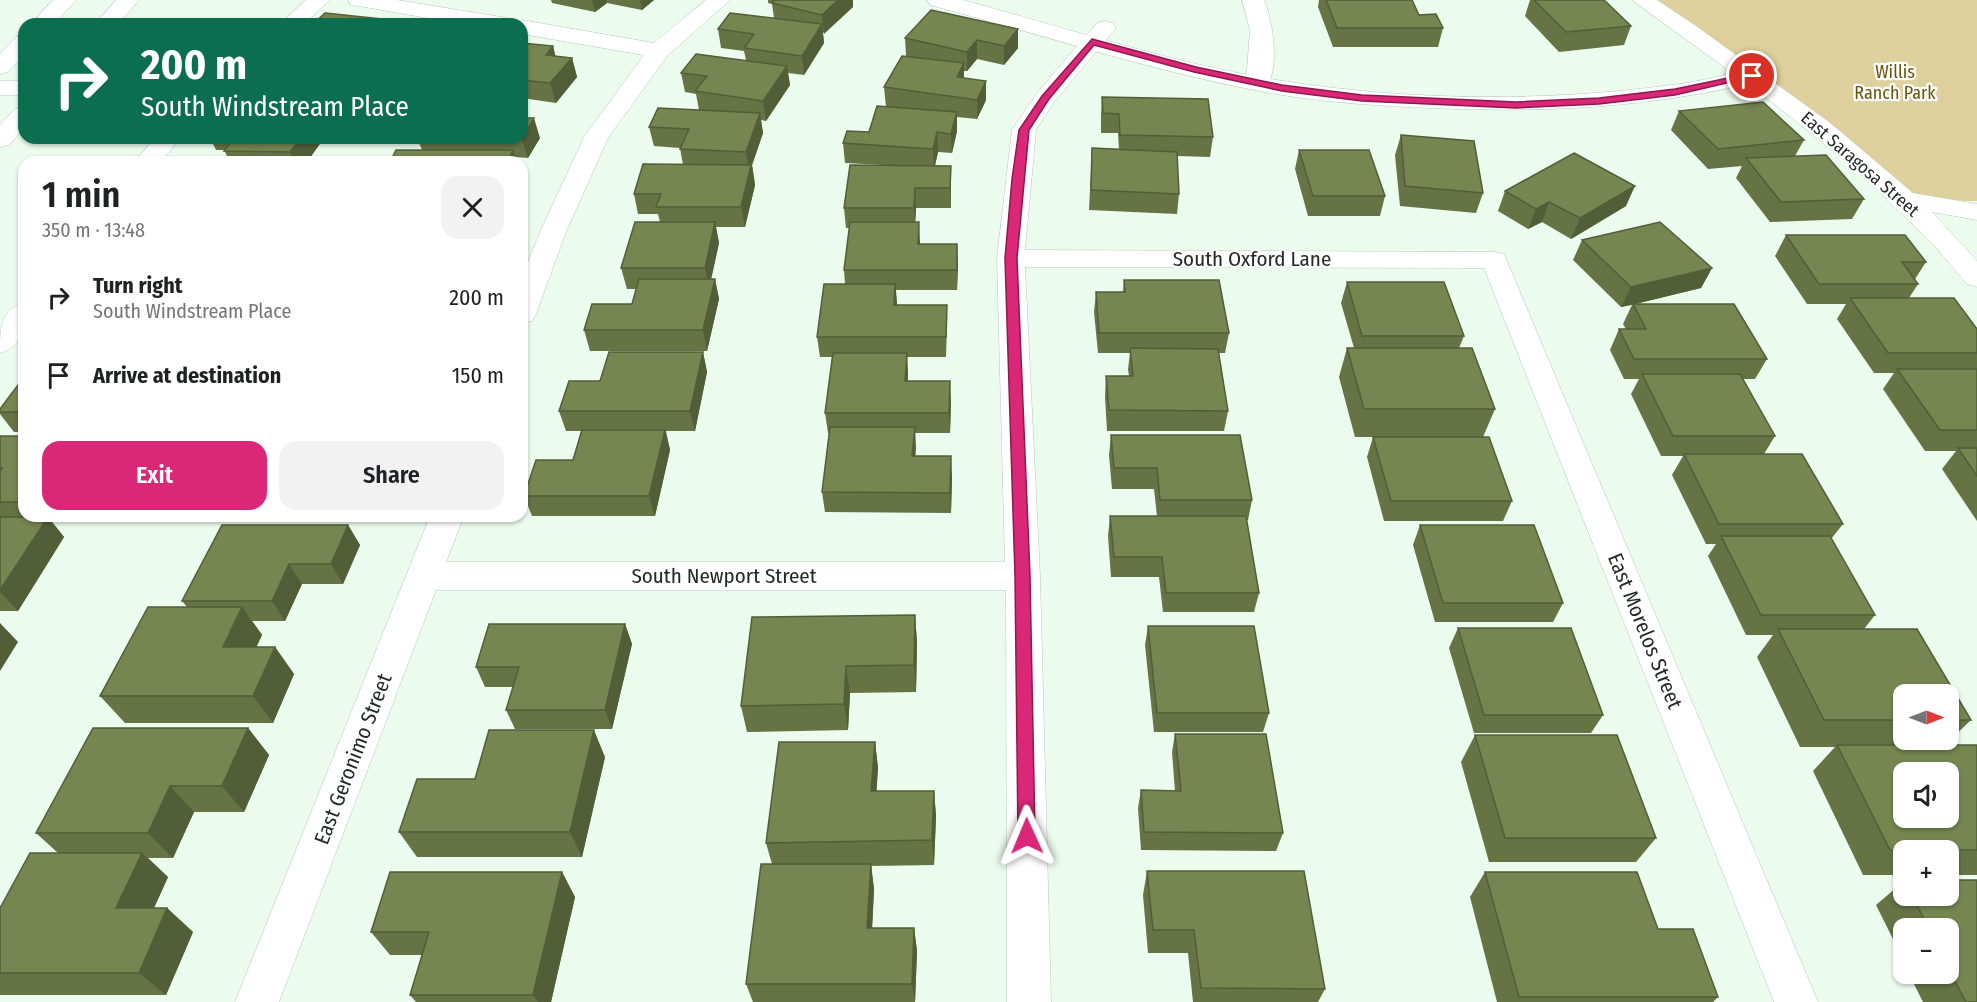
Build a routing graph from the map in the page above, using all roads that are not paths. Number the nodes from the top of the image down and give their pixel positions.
1 (65, 0) edge
2 (128, 0) edge
3 (319, 0) edge
4 (359, 0) edge
5 (719, 0) edge
6 (938, 0) edge
7 (997, 0) edge
8 (1254, 0) edge
9 (1643, 0) edge
10 (48, 18) edge
11 (112, 18) edge
12 (298, 18) edge
13 (466, 18) edge
14 (528, 28) edge
15 (1098, 35) junction
16 (18, 48) edge
17 (659, 51) junction
18 (1731, 61) junction
19 (0, 67) edge
20 (1259, 75) junction
21 (1752, 76) junction
22 (0, 88) edge
23 (18, 88) edge
24 (18, 120) edge
25 (0, 140) edge
26 (163, 144) edge
27 (152, 156) edge
28 (1977, 191) edge
29 (1905, 200) junction
30 (1977, 212) edge
31 (1011, 258) junction
32 (1494, 261) joint
33 (1977, 278) edge
34 (528, 298) edge
35 (18, 320) edge
36 (0, 343) edge
37 (445, 522) edge
38 (424, 576) junction
39 (1023, 576) junction
40 (258, 1002) edge
41 (1029, 1002) edge
42 (1796, 1002) edge

1 - 10 street
2 - 11 street
3 - 12 street
4 - 13 street
5 - 17 street
6 - 15 street
7 - 15 street
8 - 20 street
9 - 18 street, East Saragosa Street
14 - 17 street
15 - 20 street
15 - 31 street
16 - 19 street
17 - 34 street
18 - 20 street
18 - 21 street, East Saragosa Street
20 - 21 street
21 - 29 street, East Saragosa Street
22 - 23 street
24 - 25 street
26 - 27 street
28 - 29 street
29 - 30 street
29 - 33 street, East Saragosa Street
31 - 32 street, South Oxford Lane
31 - 39 street
32 - 42 street, East Morelos Street
35 - 36 street
37 - 38 street, East Geronimo Street
38 - 39 street, South Newport Street
38 - 40 street, East Geronimo Street
39 - 41 street

